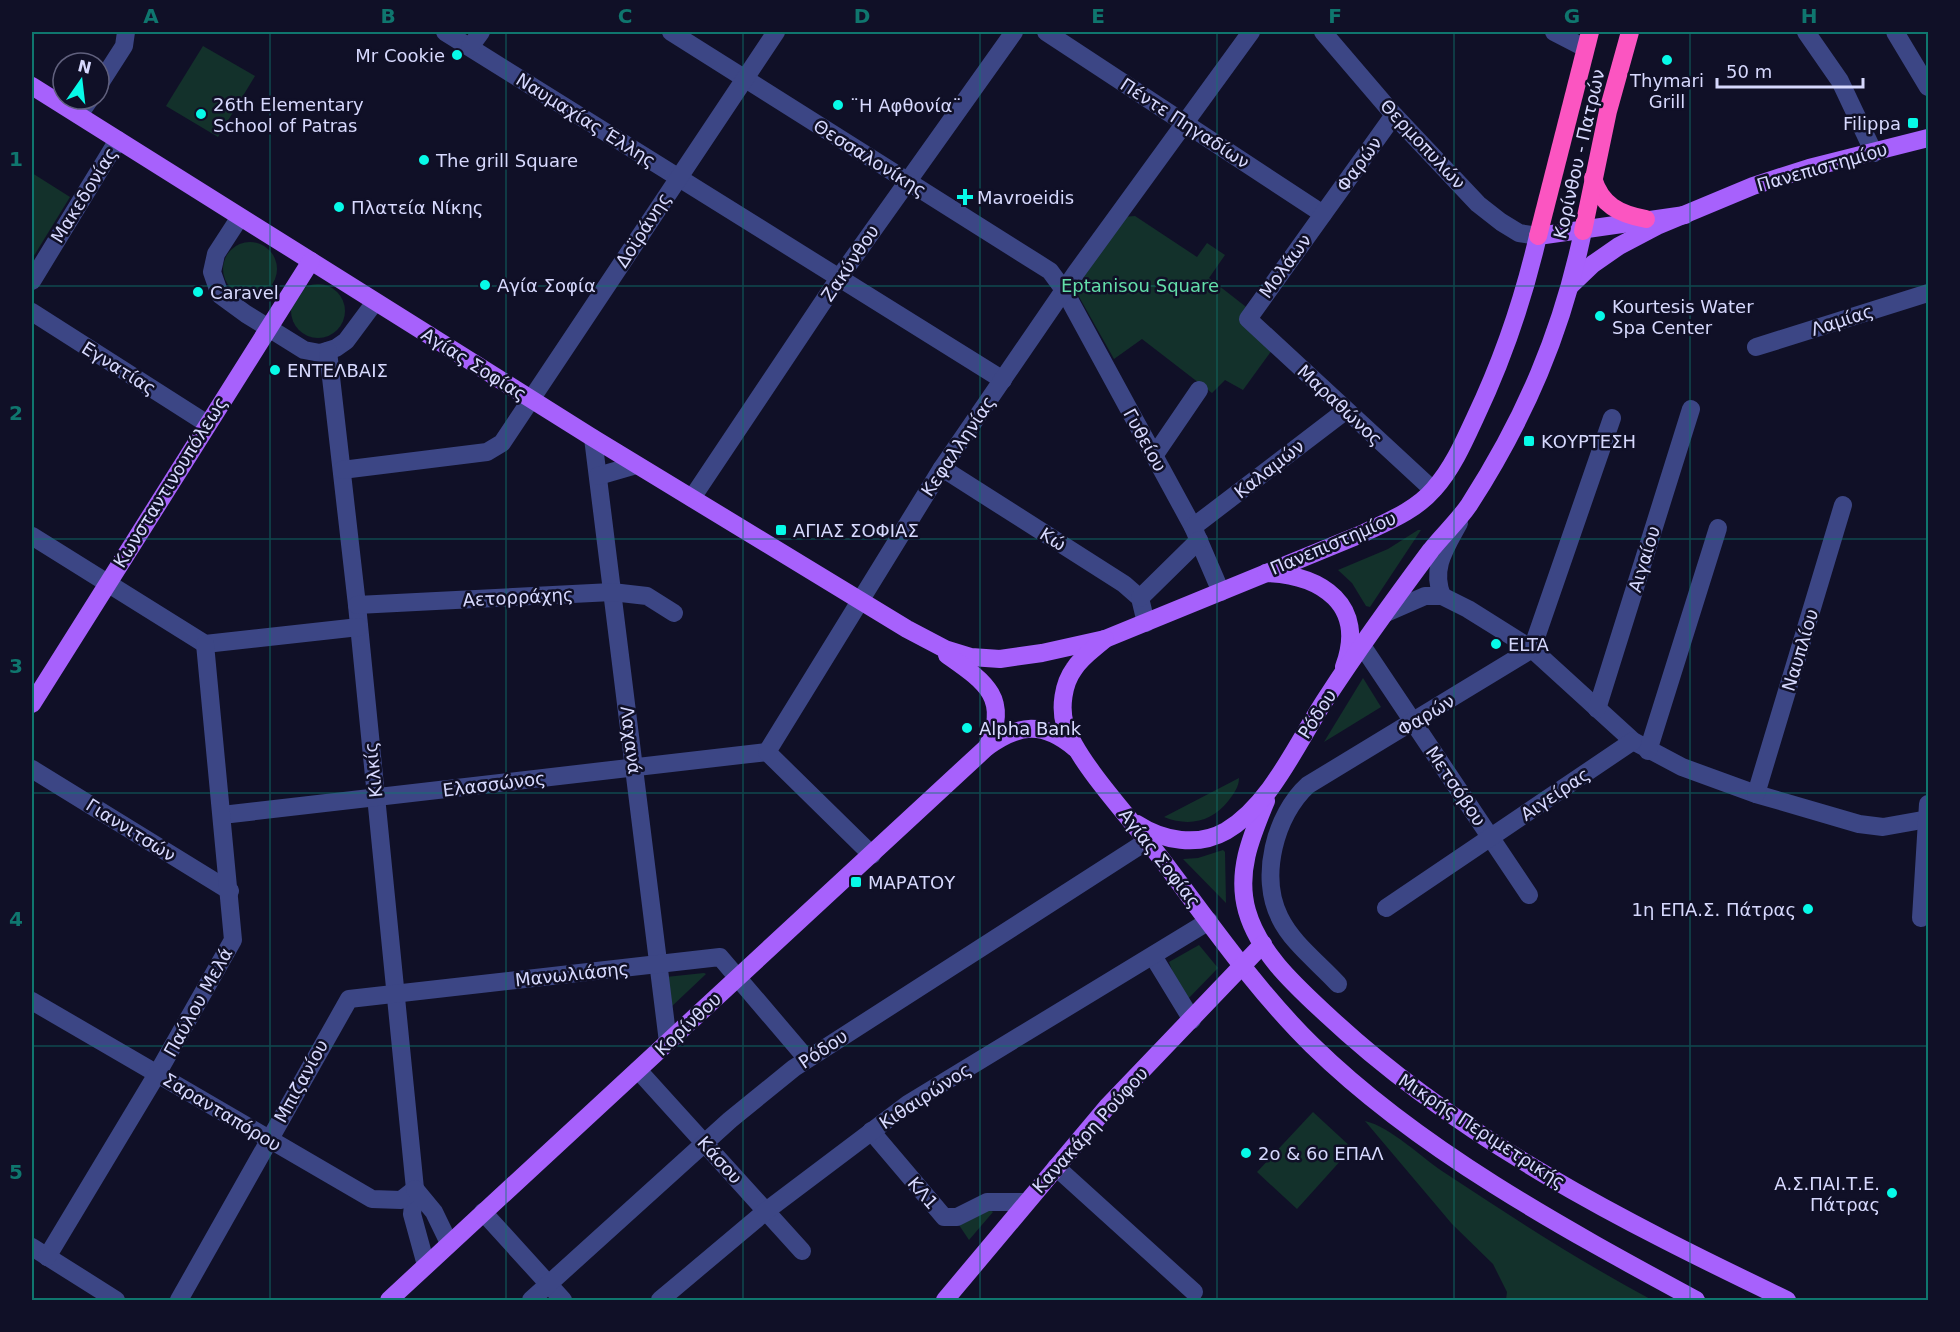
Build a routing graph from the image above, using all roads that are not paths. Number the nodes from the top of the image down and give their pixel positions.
1 (126, 32) edge
2 (446, 32) edge
3 (481, 32) edge
4 (671, 32) edge
5 (776, 32) edge
6 (1014, 32) edge
7 (1047, 32) edge
8 (1251, 32) edge
9 (1323, 32) edge
10 (1554, 32) edge
11 (1630, 32) edge
12 (1806, 32) edge
13 (1895, 32) edge
14 (1588, 40) edge
15 (470, 47) junction
16 (111, 66) edge
17 (743, 78) junction
18 (32, 86) edge
19 (1929, 87) edge
20 (82, 111) edge
21 (1394, 114) junction
22 (79, 116) junction
23 (1185, 122) junction
24 (1929, 138) edge
25 (118, 140) junction
26 (1874, 153) junction
27 (677, 177) junction
28 (1593, 178) junction
29 (907, 180) junction
30 (1323, 214) junction
31 (1685, 215) junction
32 (240, 217) junction
33 (1646, 219) junction
34 (1583, 231) junction
35 (1538, 236) junction
36 (311, 261) junction
37 (839, 278) junction
38 (32, 281) edge
39 (1569, 286) junction
40 (1064, 290) junction
41 (1929, 293) edge
42 (375, 302) junction
43 (32, 312) edge
44 (1248, 319) joint
45 (267, 327) junction
46 (1756, 347) dead end
47 (328, 351) junction
48 (1003, 380) junction
49 (1199, 390) dead end
50 (531, 399) junction
51 (1691, 409) dead end
52 (1345, 411) junction
53 (1612, 418) dead end
54 (206, 423) junction
55 (593, 438) junction
56 (1154, 456) junction
57 (636, 465) junction
58 (942, 468) junction
59 (342, 470) junction
60 (598, 476) junction
61 (1433, 490) junction
62 (692, 498) junction
63 (1844, 505) dead end
64 (1468, 507) junction
65 (1718, 528) dead end
66 (1196, 533) junction
67 (32, 536) edge
68 (1260, 574) junction
69 (106, 583) junction
70 (612, 592) junction
71 (1221, 592) junction
72 (1442, 597) junction
73 (1140, 598) junction
74 (859, 600) junction
75 (357, 605) junction
76 (674, 613) dead end
77 (1386, 613) junction
78 (1146, 623) junction
79 (359, 627) junction
80 (919, 636) junction
81 (1105, 639) junction
82 (205, 644) junction
83 (1363, 647) junction
84 (1533, 650) junction
85 (1330, 692) junction
86 (32, 704) edge
87 (1597, 709) junction
88 (1414, 722) junction
89 (1641, 746) junction
90 (987, 747) junction
91 (1078, 750) junction
92 (767, 752) junction
93 (635, 767) junction
94 (32, 768) edge
95 (1273, 785) junction
96 (1756, 794) junction
97 (376, 797) junction
98 (1928, 814) edge
99 (222, 815) junction
100 (1128, 816) junction
101 (1491, 837) junction
102 (1927, 840) edge
103 (1147, 841) junction
104 (872, 855) junction
105 (230, 891) junction
106 (1529, 895) dead end
107 (1386, 908) dead end
108 (1920, 918) dead end
109 (1209, 921) junction
110 (1283, 923) junction
111 (1263, 944) junction
112 (1153, 956) junction
113 (659, 964) junction
114 (1244, 965) junction
115 (739, 977) junction
116 (1338, 984) dead end
117 (396, 993) junction
118 (32, 1001) edge
119 (1192, 1020) junction
120 (668, 1042) junction
121 (807, 1059) junction
122 (638, 1070) junction
123 (157, 1074) junction
124 (870, 1131) junction
125 (268, 1140) junction
126 (705, 1143) junction
127 (1056, 1167) junction
128 (416, 1190) junction
129 (1026, 1202) junction
130 (766, 1211) junction
131 (483, 1212) junction
132 (449, 1243) junction
133 (802, 1251) dead end
134 (39, 1252) edge
135 (426, 1265) junction
136 (549, 1285) junction
137 (1194, 1292) dead end
138 (116, 1300) edge
139 (179, 1300) edge
140 (389, 1300) edge
141 (531, 1300) edge
142 (563, 1300) edge
143 (660, 1300) edge
144 (945, 1300) edge
145 (1696, 1300) edge
146 (1787, 1300) edge

1 - 16 street
2 - 15 street, Ναυμαχίας Έλλης
3 - 15 street
4 - 17 street, Θεσσαλονίκης
5 - 17 street, Δοϊράνης
6 - 29 street, Ζακύνθου
7 - 23 street, Πέντε Πηγαδίων
8 - 23 street, Κεφαλληνίας
9 - 21 street, Θερμοπυλών
10 - 14 street
11 - 28 highway, Κορίνθου - Πατρών
12 - 26 street
13 - 19 street
14 - 35 highway, Κορίνθου - Πατρών
15 - 27 street, Ναυμαχίας Έλλης
17 - 27 street, Δοϊράνης
17 - 29 street, Θεσσαλονίκης
18 - 22 main road, Αγίας Σοφίας
20 - 22 street
21 - 30 street, Φαρών
21 - 35 street, Θερμοπυλών
22 - 25 main road, Αγίας Σοφίας
23 - 30 street, Πέντε Πηγαδίων
23 - 40 street, Κεφαλληνίας
24 - 26 main road, Πανεπιστημίου
25 - 32 main road, Αγίας Σοφίας
25 - 38 street, Μακεδονίας
26 - 31 main road, Πανεπιστημίου
27 - 37 street, Ναυμαχίας Έλλης
27 - 50 street, Δοϊράνης
28 - 33 highway
28 - 34 highway, Κορίνθου - Πατρών
29 - 37 street, Ζακύνθου
29 - 40 street, Θεσσαλονίκης
30 - 44 street, Μολάων
31 - 33 main road, Πανεπιστημίου
31 - 39 main road, Πανεπιστημίου
32 - 36 main road, Αγίας Σοφίας
32 - 45 street
33 - 34 main road, Πανεπιστημίου
34 - 35 main road, Πανεπιστημίου
34 - 39 main road, Κορίνθου - Πατρών
35 - 61 main road, Πανεπιστημίου
36 - 42 main road, Αγίας Σοφίας
36 - 45 main road, Κωνσταντινουπόλεως
37 - 48 street, Ναυμαχίας Έλλης
37 - 62 street, Ζακύνθου
39 - 64 main road, Πανεπιστημίου
40 - 48 street, Κεφαλληνίας
40 - 56 street, Γυθείου
41 - 46 street, Λαμίας
42 - 47 street
42 - 50 main road, Αγίας Σοφίας
43 - 54 street, Εγνατίας
44 - 52 street, Μαραθώνος
45 - 47 street
45 - 54 main road, Κωνσταντινουπόλεως
47 - 59 street, Κιλκίς
48 - 58 street, Κεφαλληνίας
49 - 56 street
50 - 55 main road, Αγίας Σοφίας
50 - 59 street, Δοϊράνης
51 - 87 street, Αιγαίου
52 - 61 street, Μαραθώνος
52 - 66 street, Καλαμών
53 - 84 street
54 - 69 main road, Κωνσταντινουπόλεως
55 - 57 main road, Αγίας Σοφίας
55 - 60 street, Λαχανά
56 - 66 street, Γυθείου
57 - 60 street
57 - 62 main road, Αγίας Σοφίας
58 - 73 street, Κώ
58 - 74 street, Κεφαλληνίας
59 - 75 street, Κιλκίς
60 - 70 street, Λαχανά
61 - 68 main road, Πανεπιστημίου
62 - 74 main road, Αγίας Σοφίας
63 - 96 street, Ναυπλίου
64 - 72 street
64 - 77 main road, Ρόδου
65 - 89 street
66 - 71 street, Γυθείου
66 - 73 street, Καλαμών
67 - 69 street
68 - 71 main road, Πανεπιστημίου
68 - 85 main road
69 - 82 street
69 - 86 main road, Κωνσταντινουπόλεως
70 - 75 street, Αετορράχης
70 - 76 street, Αετορράχης
70 - 93 street, Λαχανά
71 - 78 main road, Πανεπιστημίου
72 - 77 street
72 - 84 street
73 - 78 street
74 - 80 main road, Αγίας Σοφίας
74 - 92 street, Κεφαλληνίας
75 - 79 street, Κιλκίς
77 - 83 main road, Ρόδου
78 - 81 main road, Πανεπιστημίου
79 - 82 street
79 - 97 street, Κιλκίς
80 - 81 main road
80 - 90 main road
81 - 91 main road
82 - 99 street, Παύλου Μελά
83 - 85 main road, Ρόδου
83 - 88 street, Μετσόβου
84 - 87 street
84 - 88 street, Φαρών
85 - 95 main road, Ρόδου
87 - 89 street
88 - 101 street, Μετσόβου
88 - 110 street, Φαρών
89 - 96 street
89 - 101 street, Αιγείρας
90 - 91 main road, Κορίνθου
90 - 104 main road, Κορίνθου
91 - 100 main road, Αγίας Σοφίας
92 - 93 street, Ελασσώνος
92 - 104 street
93 - 97 street, Ελασσώνος
93 - 113 street, Λαχανά
94 - 105 street, Γιαννιτσών
95 - 100 main road, Ρόδου
95 - 111 main road, Μικρής Περιμετρικής
96 - 98 street
97 - 99 street, Ελασσώνος
97 - 117 street, Κιλκίς
98 - 102 street
99 - 105 street, Παύλου Μελά
100 - 103 main road, Αγίας Σοφίας
101 - 106 street, Μετσόβου
101 - 107 street, Αιγείρας
102 - 108 street
103 - 109 main road, Αγίας Σοφίας
103 - 121 street, Ρόδου
104 - 115 main road, Κορίνθου
105 - 123 street, Παύλου Μελά
109 - 112 street, Κιθαιρώνος
109 - 114 main road, Αγίας Σοφίας
110 - 111 street
110 - 116 street, Φαρών
111 - 114 main road, Κανακάρη Ρούφου
111 - 146 main road, Μικρής Περιμετρικής
112 - 119 street
112 - 124 street, Κιθαιρώνος
113 - 115 street, Μανωλιάσης
113 - 117 street, Μανωλιάσης
113 - 120 street, Λαχανά
114 - 119 main road, Κανακάρη Ρούφου
114 - 145 main road, Μικρής Περιμετρικής
115 - 120 main road, Κορίνθου
115 - 121 street
117 - 125 street, Μπιζανίου
117 - 128 street, Κιλκίς
118 - 123 street, Σαρανταπόρου
119 - 127 main road, Κανακάρη Ρούφου
120 - 122 main road, Κορίνθου
121 - 126 street, Ρόδου
122 - 126 street, Κάσου
122 - 131 main road, Κορίνθου
123 - 125 street, Σαρανταπόρου
123 - 134 street, Παύλου Μελά
124 - 129 street, ΚΛ1
124 - 130 street, Κιθαιρώνος
125 - 128 street, Σαρανταπόρου
125 - 139 street, Μπιζανίου
126 - 130 street, Κάσου
126 - 136 street, Ρόδου
127 - 129 main road, Κανακάρη Ρούφου
127 - 137 street
128 - 132 street
128 - 135 street, Κιλκίς
129 - 144 main road, Κανακάρη Ρούφου
130 - 133 street, Κάσου
130 - 143 street, Κιθαιρώνος
131 - 132 main road, Κορίνθου
131 - 136 street
132 - 135 main road, Κορίνθου
134 - 138 street
135 - 140 main road, Κορίνθου
136 - 141 street, Ρόδου
136 - 142 street

